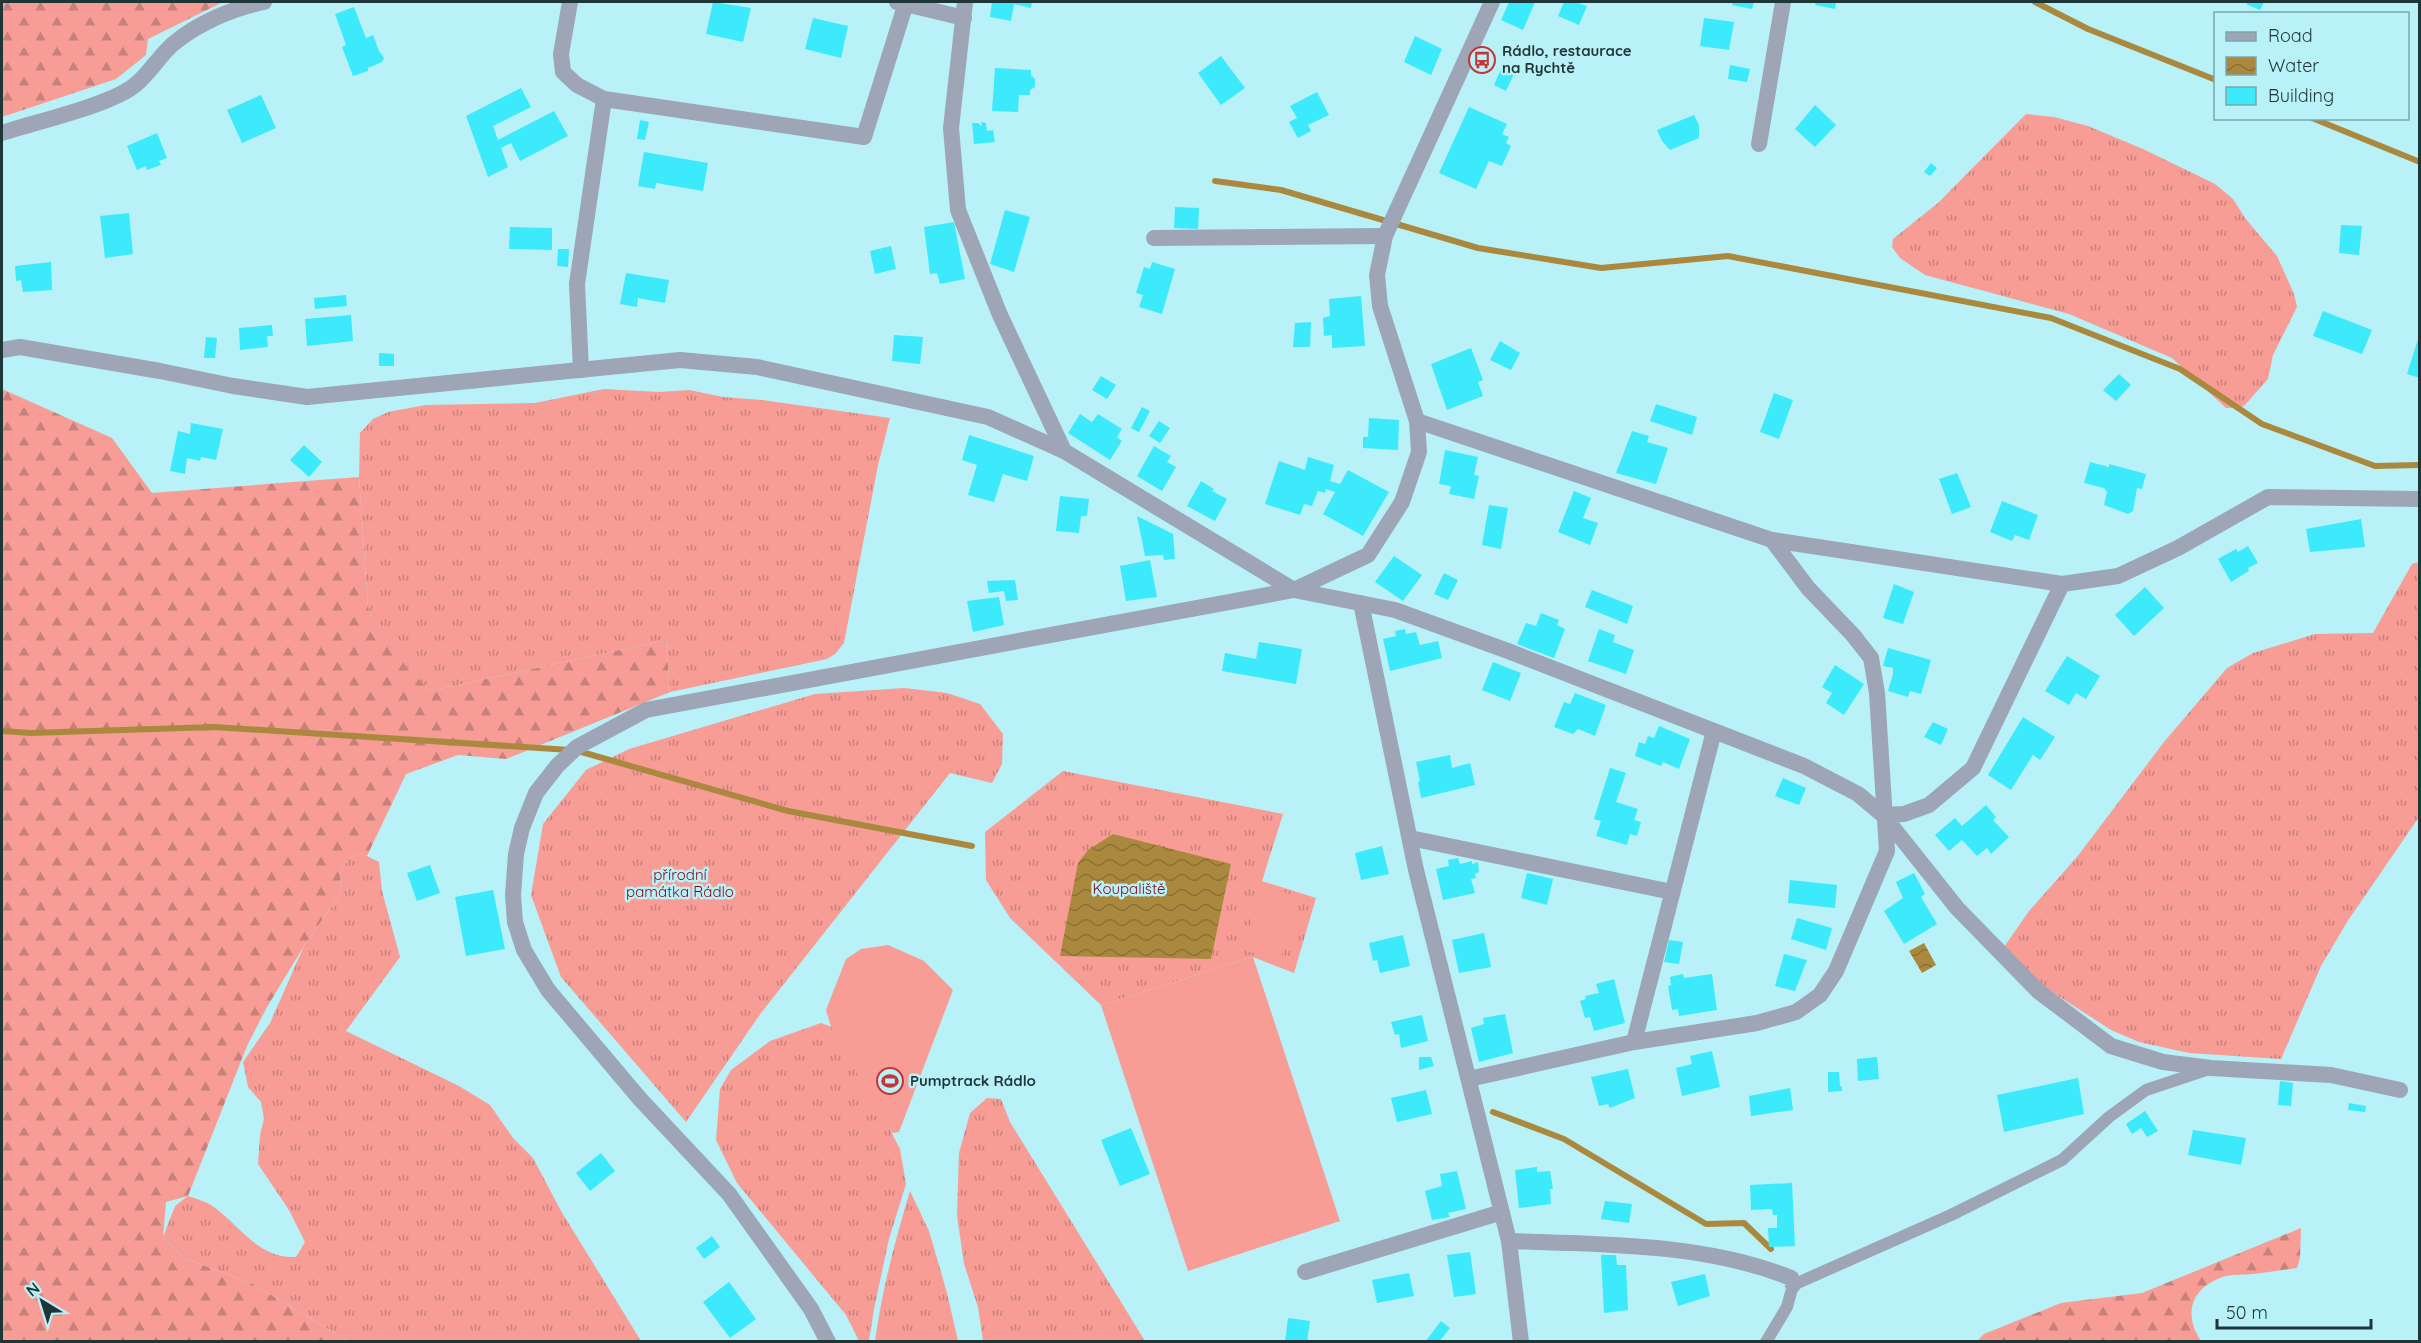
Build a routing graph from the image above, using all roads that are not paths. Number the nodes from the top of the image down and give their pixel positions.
1 (264, 2) edge
2 (570, 2) edge
3 (902, 2) edge
4 (1492, 2) edge
5 (1783, 2) edge
6 (964, 10) edge
7 (604, 99) junction
8 (2, 133) edge
9 (1759, 144) dead end
10 (1385, 236) junction
11 (1154, 238) dead end
12 (2, 350) edge
13 (581, 370) junction
14 (1417, 421) junction
15 (1064, 451) junction
16 (2420, 499) edge
17 (1772, 540) junction
18 (2062, 584) junction
19 (1294, 590) junction
20 (1361, 603) junction
21 (1714, 731) junction
22 (1883, 815) junction
23 (1410, 838) junction
24 (1672, 892) junction
25 (1634, 1042) junction
26 (2211, 1068) junction
27 (1470, 1079) junction
28 (2400, 1090) dead end
29 (1502, 1212) junction
30 (1509, 1241) junction
31 (1305, 1272) dead end
32 (1793, 1285) junction
33 (828, 1341) edge
34 (1521, 1341) edge
35 (1766, 1341) edge

1 - 8 street
2 - 7 street
3 - 6 street
3 - 7 street
4 - 10 street
5 - 9 street
6 - 15 street
7 - 13 street
10 - 11 street
10 - 14 street
12 - 13 street
13 - 15 street
14 - 17 street
14 - 19 street
15 - 19 street
16 - 18 street
17 - 18 street
17 - 22 street
18 - 22 street
19 - 20 street
19 - 33 street
20 - 21 street
20 - 23 street
21 - 22 street
21 - 24 street
22 - 25 street
22 - 26 street
23 - 24 street
23 - 27 street
24 - 25 street
25 - 27 street
26 - 28 street
26 - 32 lane
27 - 29 street
29 - 30 street
29 - 31 street
30 - 32 street
30 - 34 street
32 - 35 lane

